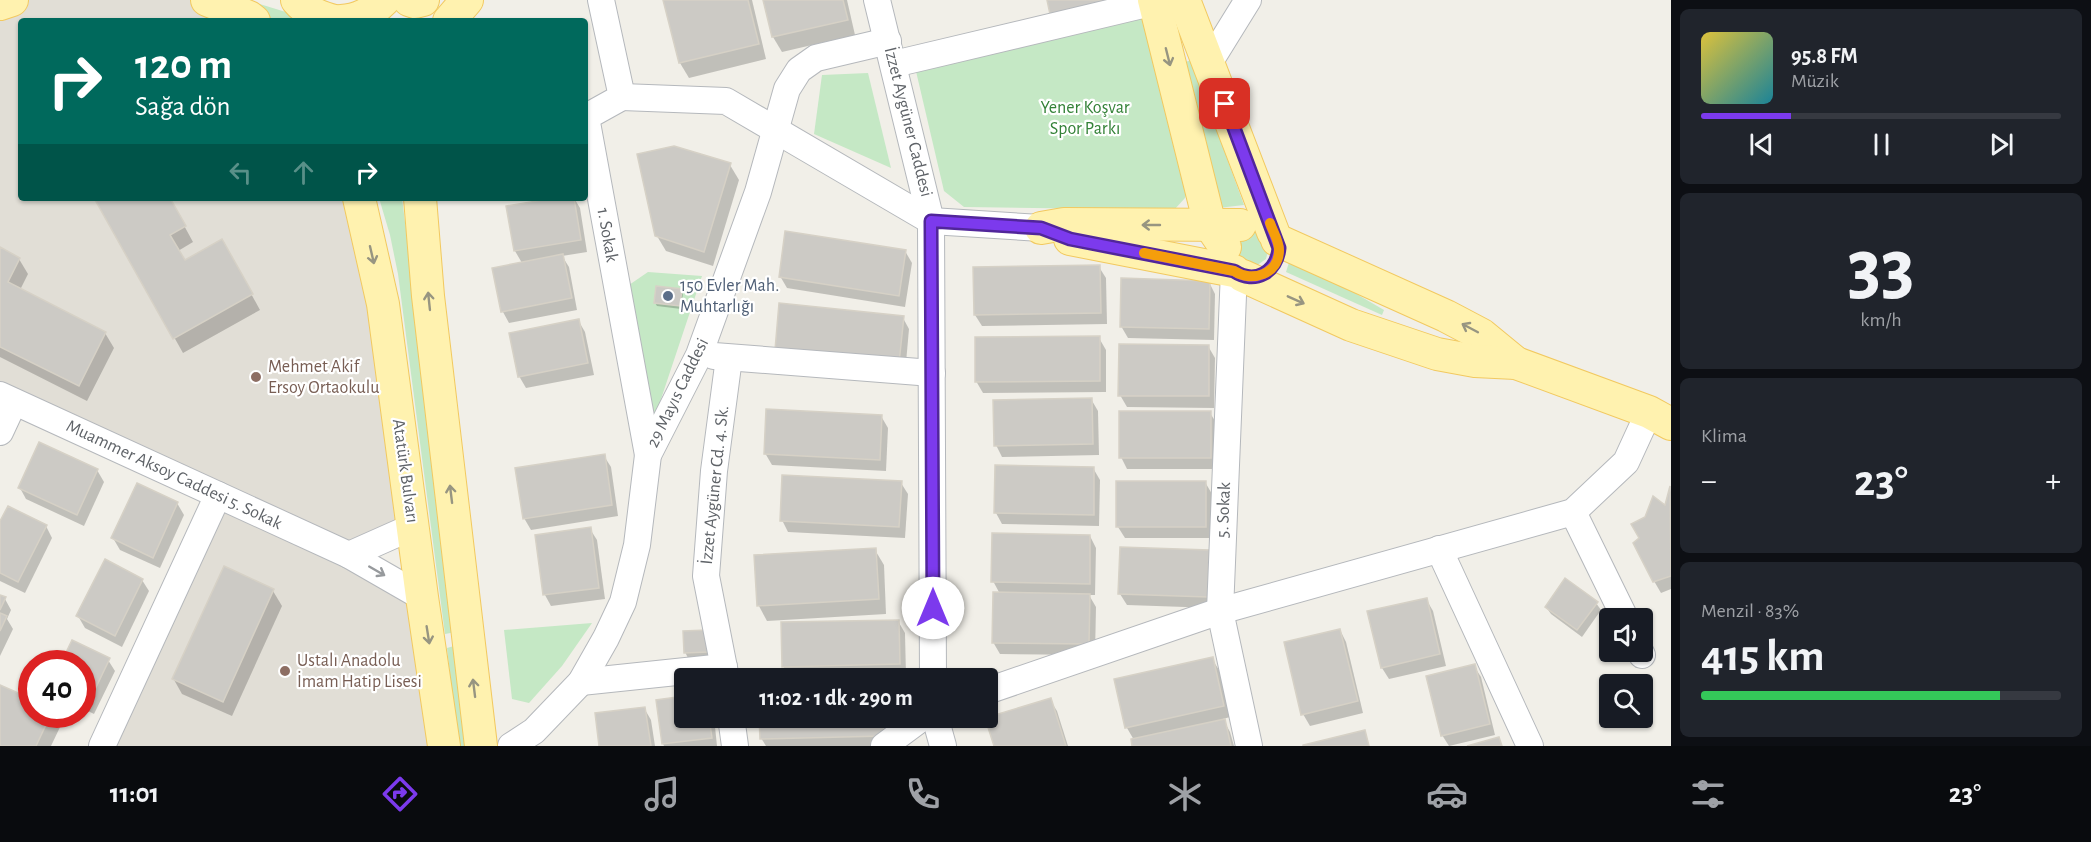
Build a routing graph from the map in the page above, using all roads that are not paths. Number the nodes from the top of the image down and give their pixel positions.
1 (12, 0) edge
2 (207, 0) edge
3 (296, 0) edge
4 (386, 0) edge
5 (409, 0) edge
6 (423, 0) edge
7 (467, 0) edge
8 (601, 0) edge
9 (877, 0) edge
10 (1248, 0) edge
11 (1164, 1) edge
12 (0, 4) edge
13 (250, 18) edge
14 (301, 18) edge
15 (322, 18) edge
16 (358, 18) edge
17 (391, 18) edge
18 (452, 18) edge
19 (891, 53) junction
20 (1209, 63) junction
21 (622, 97) junction
22 (588, 115) edge
23 (777, 129) junction
24 (588, 133) edge
25 (360, 201) edge
26 (420, 201) edge
27 (931, 221) junction
28 (1041, 228) junction
29 (1275, 236) junction
30 (1230, 249) junction
31 (699, 355) junction
32 (729, 358) junction
33 (1516, 363) junction
34 (932, 373) junction
35 (7, 398) edge
36 (1660, 418) edge
37 (0, 432) edge
38 (648, 455) junction
39 (218, 495) junction
40 (1573, 512) junction
41 (412, 527) junction
42 (1439, 549) junction
43 (349, 555) junction
44 (422, 597) junction
45 (1619, 608) edge
46 (1220, 610) junction
47 (724, 668) edge
48 (933, 668) edge
49 (674, 676) edge
50 (581, 682) junction
51 (998, 687) edge
52 (733, 728) edge
53 (908, 728) edge
54 (938, 728) edge
55 (102, 746) edge
56 (444, 746) edge
57 (481, 746) edge
58 (511, 746) edge
59 (735, 746) edge
60 (884, 746) edge
61 (943, 746) edge
62 (1249, 746) edge
63 (1530, 746) edge

1 - 12 main road
2 - 13 main road
3 - 14 main road
3 - 15 main road
4 - 16 main road
4 - 17 main road
5 - 6 main road
7 - 18 main road
8 - 21 street
9 - 19 street, İzzet Aygüner Caddesi
10 - 20 street
11 - 19 street, 29 Mayıs Caddesi
11 - 20 main road
11 -> 30 main road
19 - 23 street, 29 Mayıs Caddesi
19 - 27 street, İzzet Aygüner Caddesi
20 - 29 main road
21 - 22 street, 1. Sokak
21 - 23 street
23 - 27 street
23 - 31 street, 29 Mayıs Caddesi
24 - 38 street, 1. Sokak
25 -> 41 main road, Atatürk Bulvarı
57 -> 26 main road
27 - 28 street
27 - 34 street, İzzet Aygüner Caddesi
30 -> 28 main road
28 - 30 main road
29 - 30 main road
29 - 30 main road
33 -> 29 main road
30 -> 33 main road
30 - 46 street, 5. Sokak
31 - 32 street
31 - 38 street, 29 Mayıs Caddesi
32 - 34 street
32 - 47 street, İzzet Aygüner Cd. 4. Sk.
33 - 36 main road
34 - 48 street, İzzet Aygüner Caddesi
35 - 37 street
35 - 39 street, Muammer Aksoy Caddesi 5. Sokak
36 - 40 street
38 - 50 street, 29 Mayıs Caddesi
39 - 43 street, Muammer Aksoy Caddesi 5. Sokak
39 - 55 street
40 - 42 street
40 - 45 street
41 - 43 street
41 - 44 main road, Atatürk Bulvarı
42 - 46 street
42 - 63 street
43 -> 44 street, Muammer Aksoy Caddesi 5. Sokak
44 -> 56 main road, Atatürk Bulvarı
46 - 51 street
46 - 62 street, 5. Sokak
49 - 50 street
50 - 58 street, 29 Mayıs Caddesi
52 - 59 street
53 - 60 street
54 - 61 street

